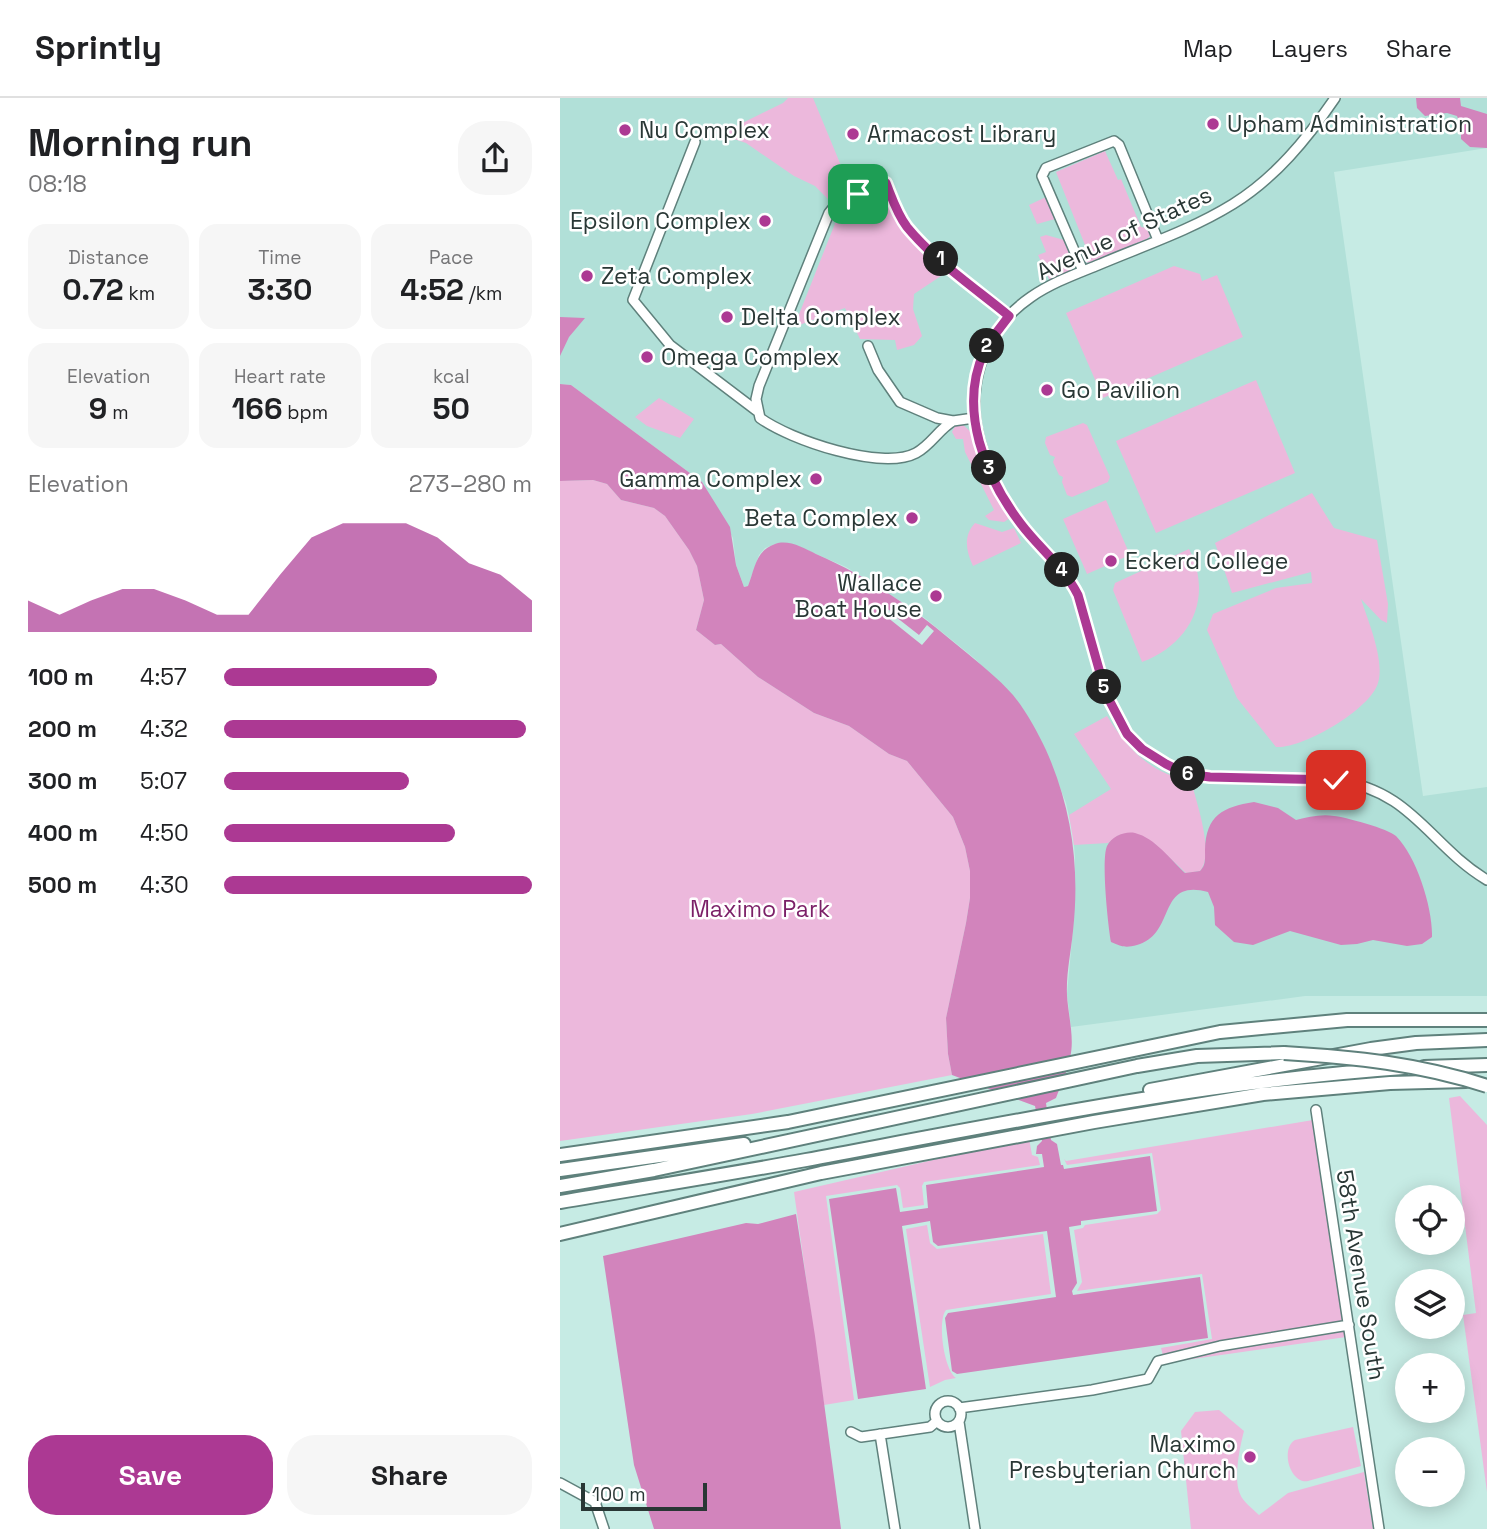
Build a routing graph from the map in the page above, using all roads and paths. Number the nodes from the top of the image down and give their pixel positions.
1 (1335, 98) edge
2 (695, 142) dead end
3 (1158, 240) junction
4 (1083, 271) junction
5 (1009, 316) junction
6 (867, 346) dead end
7 (757, 411) junction
8 (974, 418) junction
9 (950, 423) junction
10 (1487, 880) edge
11 (1487, 1020) edge
12 (1487, 1040) edge
13 (1487, 1065) edge
14 (1487, 1081) edge
15 (1487, 1086) edge
16 (1110, 1104) junction
17 (1317, 1110) dead end
18 (765, 1146) junction
19 (560, 1156) edge
20 (560, 1170) edge
21 (560, 1186) edge
22 (560, 1202) edge
23 (560, 1234) edge
24 (1349, 1325) junction
25 (959, 1408) junction
26 (937, 1421) junction
27 (958, 1422) junction
28 (851, 1432) dead end
29 (880, 1434) junction
30 (560, 1483) edge
31 (604, 1529) edge
32 (895, 1529) edge
33 (975, 1529) edge
34 (1379, 1529) edge

1 - 3 street, Avenue of States
2 - 7 street
3 - 4 street, Avenue of States
3 - 4 street
4 - 5 street, Avenue of States
5 - 7 street
5 - 8 street, Avenue of States
6 - 9 street
7 - 9 street
8 - 9 street
8 - 10 street, Avenue of States
11 - 19 highway
12 - 16 highway
13 - 16 highway
14 - 23 highway
15 - 18 highway, bridge
16 - 22 highway
17 - 24 street, 58th Avenue South
18 - 20 highway
18 - 21 highway
24 - 25 street
24 - 34 street, 58th Avenue South
25 - 26 street
25 - 27 street
26 - 27 street
26 - 29 street
27 - 33 street
28 - 29 street
29 - 32 street
30 - 31 street

